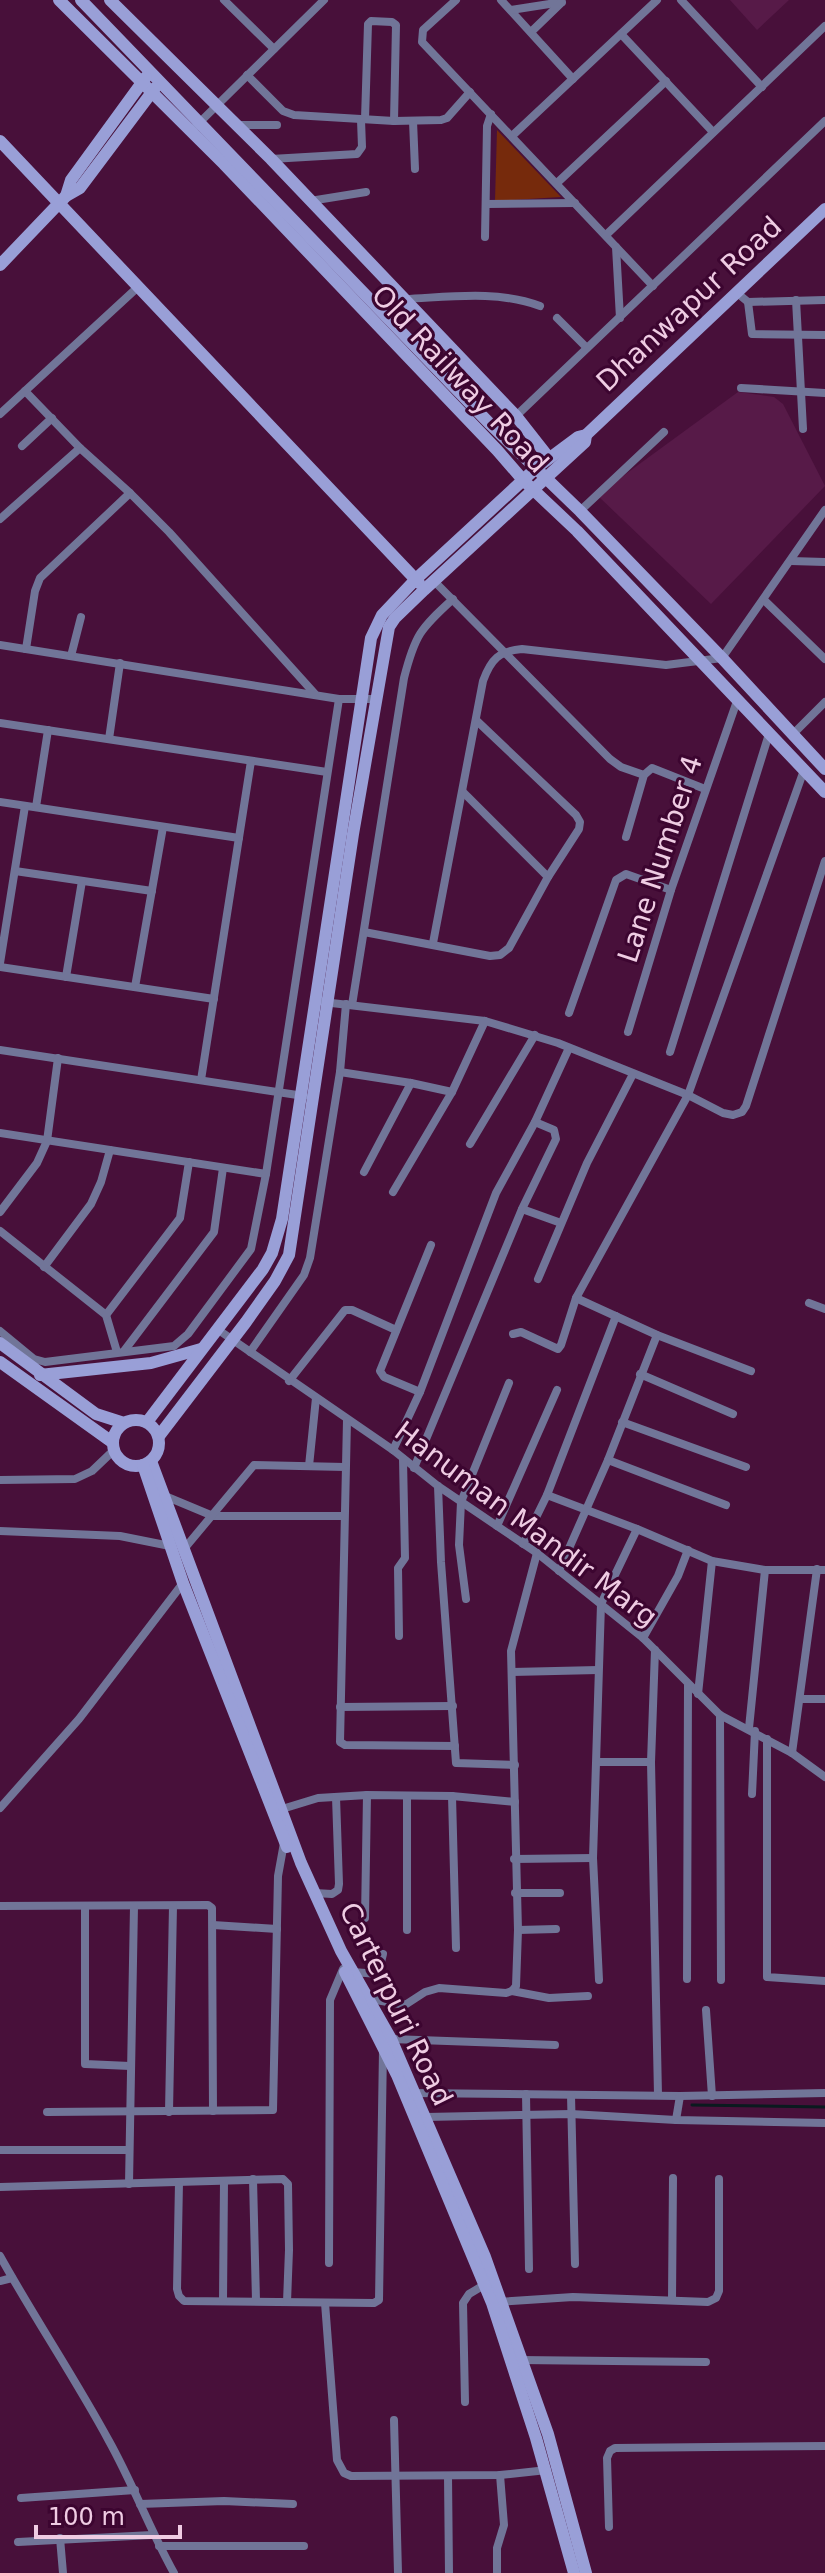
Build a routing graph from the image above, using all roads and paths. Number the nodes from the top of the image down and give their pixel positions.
1 (59, 0) edge
2 (81, 0) edge
3 (110, 0) edge
4 (224, 0) edge
5 (324, 0) edge
6 (456, 0) edge
7 (501, 0) edge
8 (657, 0) edge
9 (681, 0) edge
10 (564, 1) edge
11 (511, 10) junction
12 (825, 26) edge
13 (531, 32) junction
14 (621, 34) junction
15 (274, 49) junction
16 (247, 75) junction
17 (573, 79) junction
18 (666, 81) junction
19 (151, 82) junction
20 (762, 87) junction
21 (470, 92) junction
22 (215, 107) junction
23 (491, 114) junction
24 (363, 120) junction
25 (394, 121) junction
26 (413, 121) junction
27 (825, 121) edge
28 (236, 125) junction
29 (277, 125) dead end
30 (196, 127) junction
31 (713, 132) junction
32 (512, 136) junction
33 (1, 146) edge
34 (271, 159) junction
35 (415, 169) dead end
36 (557, 183) junction
37 (366, 192) dead end
38 (63, 199) junction
39 (310, 201) junction
40 (575, 203) junction
41 (487, 204) junction
42 (825, 209) edge
43 (606, 235) junction
44 (485, 237) dead end
45 (616, 246) junction
46 (0, 265) edge
47 (653, 286) junction
48 (138, 287) junction
49 (736, 292) junction
50 (404, 299) junction
51 (796, 300) junction
52 (825, 300) edge
53 (748, 302) junction
54 (540, 306) dead end
55 (557, 318) dead end
56 (620, 318) junction
57 (796, 335) junction
58 (825, 335) edge
59 (587, 348) junction
60 (741, 388) dead end
61 (25, 391) junction
62 (802, 392) junction
63 (825, 393) edge
64 (0, 414) edge
65 (52, 418) junction
66 (519, 420) junction
67 (803, 429) dead end
68 (664, 432) dead end
69 (586, 435) junction
70 (507, 440) junction
71 (22, 446) dead end
72 (80, 448) junction
73 (549, 458) junction
74 (535, 469) junction
75 (546, 478) junction
76 (523, 480) junction
77 (533, 490) junction
78 (130, 493) junction
79 (825, 510) edge
80 (580, 511) junction
81 (0, 519) edge
82 (814, 528) junction
83 (825, 528) edge
84 (791, 561) junction
85 (825, 562) edge
86 (424, 583) junction
87 (453, 599) junction
88 (764, 600) junction
89 (81, 617) dead end
90 (0, 645) edge
91 (26, 649) junction
92 (505, 650) junction
93 (71, 656) junction
94 (722, 658) junction
95 (825, 659) edge
96 (702, 662) junction
97 (120, 663) junction
98 (315, 694) junction
99 (339, 699) junction
100 (369, 699) junction
101 (737, 701) junction
102 (825, 702) edge
103 (477, 721) junction
104 (0, 723) edge
105 (48, 730) junction
106 (769, 734) junction
107 (792, 735) junction
108 (109, 739) junction
109 (251, 761) junction
110 (825, 769) edge
111 (804, 770) junction
112 (327, 772) junction
113 (644, 775) junction
114 (705, 789) junction
115 (463, 792) junction
116 (825, 792) edge
117 (0, 802) edge
118 (25, 806) junction
119 (36, 807) junction
120 (163, 827) junction
121 (626, 837) dead end
122 (239, 838) junction
123 (825, 861) edge
124 (15, 871) junction
125 (548, 877) junction
126 (82, 881) junction
127 (671, 890) junction
128 (152, 891) junction
129 (364, 932) junction
130 (433, 943) junction
131 (0, 965) edge
132 (66, 977) junction
133 (135, 987) junction
134 (214, 999) junction
135 (321, 1002) junction
136 (349, 1005) junction
137 (569, 1013) dead end
138 (485, 1021) junction
139 (628, 1032) dead end
140 (535, 1035) junction
141 (569, 1048) junction
142 (0, 1050) edge
143 (670, 1052) dead end
144 (58, 1058) junction
145 (340, 1072) junction
146 (633, 1074) junction
147 (201, 1080) junction
148 (411, 1083) junction
149 (278, 1091) junction
150 (452, 1092) junction
151 (688, 1095) junction
152 (307, 1096) junction
153 (535, 1122) junction
154 (0, 1133) edge
155 (47, 1141) junction
156 (470, 1144) dead end
157 (110, 1150) junction
158 (189, 1162) junction
159 (223, 1168) junction
160 (364, 1172) dead end
161 (266, 1174) junction
162 (393, 1192) dead end
163 (522, 1209) junction
164 (0, 1212) edge
165 (561, 1223) junction
166 (0, 1231) edge
167 (431, 1245) dead end
168 (44, 1267) junction
169 (538, 1279) dead end
170 (576, 1298) junction
171 (809, 1303) dead end
172 (825, 1309) edge
173 (106, 1315) junction
174 (616, 1316) junction
175 (217, 1329) junction
176 (396, 1330) junction
177 (0, 1331) edge
178 (513, 1334) dead end
179 (657, 1335) junction
180 (232, 1340) junction
181 (0, 1343) edge
182 (201, 1349) junction
183 (120, 1352) junction
184 (250, 1352) junction
185 (0, 1362) edge
186 (751, 1371) dead end
187 (640, 1374) junction
188 (40, 1375) junction
189 (289, 1381) junction
190 (509, 1383) dead end
191 (557, 1390) dead end
192 (420, 1392) junction
193 (316, 1398) junction
194 (733, 1414) dead end
195 (347, 1420) junction
196 (147, 1422) junction
197 (622, 1422) junction
198 (124, 1423) junction
199 (159, 1436) junction
200 (113, 1446) junction
201 (393, 1450) junction
202 (403, 1459) junction
203 (608, 1460) junction
204 (147, 1463) junction
205 (309, 1466) junction
206 (345, 1467) junction
207 (746, 1467) dead end
208 (414, 1468) junction
209 (0, 1480) edge
210 (438, 1486) junction
211 (547, 1495) junction
212 (164, 1496) junction
213 (461, 1502) junction
214 (726, 1505) dead end
215 (586, 1511) junction
216 (213, 1516) junction
217 (344, 1516) junction
218 (497, 1526) junction
219 (637, 1529) junction
220 (0, 1531) edge
221 (523, 1544) junction
222 (170, 1546) junction
223 (184, 1549) junction
224 (688, 1550) junction
225 (537, 1553) junction
226 (712, 1561) junction
227 (821, 1569) edge
228 (765, 1570) junction
229 (559, 1571) junction
230 (183, 1583) junction
231 (466, 1599) dead end
232 (601, 1604) junction
233 (399, 1636) dead end
234 (643, 1638) junction
235 (655, 1650) junction
236 (598, 1670) junction
237 (512, 1672) junction
238 (688, 1685) junction
239 (698, 1694) junction
240 (800, 1699) junction
241 (825, 1699) edge
242 (453, 1706) junction
243 (340, 1707) junction
244 (720, 1715) junction
245 (752, 1730) junction
246 (767, 1739) junction
247 (455, 1746) junction
248 (792, 1753) junction
249 (597, 1762) junction
250 (651, 1762) junction
251 (515, 1765) junction
252 (825, 1777) edge
253 (752, 1794) dead end
254 (367, 1795) junction
255 (407, 1796) junction
256 (452, 1796) junction
257 (336, 1797) junction
258 (515, 1802) junction
259 (0, 1808) edge
260 (282, 1809) junction
261 (284, 1841) junction
262 (593, 1858) junction
263 (514, 1859) junction
264 (315, 1893) junction
265 (515, 1893) junction
266 (560, 1893) dead end
267 (0, 1906) edge
268 (85, 1906) junction
269 (134, 1906) junction
270 (173, 1906) junction
271 (365, 1918) dead end
272 (213, 1925) junction
273 (277, 1929) junction
274 (556, 1929) dead end
275 (407, 1930) dead end
276 (518, 1930) junction
277 (456, 1948) dead end
278 (383, 1954) dead end
279 (348, 1971) junction
280 (687, 1979) dead end
281 (599, 1980) dead end
282 (721, 1980) dead end
283 (825, 1981) edge
284 (512, 1991) junction
285 (588, 1996) dead end
286 (370, 1999) junction
287 (706, 2010) dead end
288 (386, 2038) junction
289 (555, 2045) dead end
290 (130, 2066) junction
291 (410, 2093) junction
292 (825, 2093) edge
293 (526, 2094) junction
294 (571, 2095) junction
295 (658, 2095) junction
296 (680, 2096) junction
297 (712, 2096) junction
298 (213, 2111) junction
299 (47, 2112) dead end
300 (169, 2112) junction
301 (129, 2113) junction
302 (571, 2114) junction
303 (526, 2115) junction
304 (426, 2117) junction
305 (676, 2120) junction
306 (825, 2123) edge
307 (0, 2150) edge
308 (129, 2150) junction
309 (673, 2178) dead end
310 (253, 2179) junction
311 (719, 2179) dead end
312 (224, 2181) junction
313 (179, 2182) junction
314 (129, 2184) junction
315 (0, 2187) edge
316 (0, 2256) edge
317 (329, 2263) dead end
318 (575, 2264) dead end
319 (529, 2269) dead end
320 (12, 2278) junction
321 (0, 2281) edge
322 (484, 2285) junction
323 (672, 2299) junction
324 (223, 2301) junction
325 (256, 2301) junction
326 (287, 2302) junction
327 (496, 2302) junction
328 (325, 2303) junction
329 (516, 2360) junction
330 (706, 2362) dead end
331 (465, 2402) dead end
332 (394, 2420) dead end
333 (825, 2446) edge
334 (553, 2472) junction
335 (500, 2475) junction
336 (448, 2476) junction
337 (395, 2477) junction
338 (135, 2490) junction
339 (21, 2498) dead end
340 (140, 2504) junction
341 (293, 2504) dead end
342 (609, 2527) dead end
343 (152, 2535) junction
344 (60, 2538) junction
345 (18, 2542) dead end
346 (159, 2546) junction
347 (304, 2546) dead end
348 (63, 2573) edge
349 (174, 2573) edge
350 (398, 2573) edge
351 (449, 2573) edge
352 (497, 2573) edge
353 (574, 2573) edge
354 (586, 2573) edge

1 - 19 main road, Old Railway Road
2 - 19 main road, Old Railway Road
3 - 22 main road
4 - 15 street
5 - 15 street
6 - 21 street
7 - 11 street
8 - 14 street
9 - 20 street
10 - 11 street
10 - 13 street
11 - 13 street
12 - 20 street
13 - 17 street
14 - 17 street
14 - 18 street
15 - 16 street
16 - 22 street
16 - 24 street
17 - 32 street
18 - 31 street
18 - 36 street
19 - 30 main road, Old Railway Road
19 - 38 main road
20 - 31 street
21 - 23 street
21 - 26 street
22 - 28 main road
22 - 30 street
23 - 32 street
23 - 41 street
24 - 25 street
24 - 25 street
24 - 34 street
25 - 26 street
26 - 35 street
27 - 47 street
28 - 29 street
28 - 34 main road
30 - 70 main road, Old Railway Road
30 - 76 main road, Old Railway Road
31 - 43 street
32 - 36 street
33 - 38 main road
34 - 39 main road
36 - 40 street
37 - 39 street
38 - 46 main road
38 - 48 main road
39 - 50 main road
40 - 41 street
40 - 43 street
41 - 44 street
42 - 49 main road, Dhanwapur Road
43 - 45 street
45 - 47 street
45 - 56 street
47 - 56 street
48 - 61 street
48 - 86 main road
49 - 53 street
49 - 69 main road, Dhanwapur Road
50 - 54 street
50 - 66 main road
51 - 52 street
51 - 53 street
51 - 57 street
53 - 57 street
55 - 59 street
56 - 59 street
57 - 58 street
57 - 62 street
59 - 66 street
60 - 62 street
61 - 64 street
61 - 65 street
62 - 63 street
62 - 67 street
65 - 71 street
65 - 72 street
66 - 70 main road
66 - 73 main road
68 - 80 street
69 - 73 main road, Dhanwapur Road
69 - 75 main road, Dhanwapur Road
70 - 74 main road, Old Railway Road
72 - 78 street
72 - 81 street
73 - 74 main road, Dhanwapur Road
74 - 75 main road, Old Railway Road
74 - 76 main road, Dhanwapur Road
75 - 77 main road, Dhanwapur Road
75 - 80 main road, Old Railway Road
76 - 77 main road, Old Railway Road
76 - 86 main road, Dhanwapur Road
77 - 86 main road, Dhanwapur Road
77 - 96 main road, Old Railway Road
78 - 91 street
78 - 98 street
79 - 82 street
80 - 94 main road, Old Railway Road
82 - 83 street
82 - 84 street
84 - 85 street
84 - 88 street
86 - 87 street
86 - 100 main road
87 - 92 street
87 - 129 street
88 - 94 street
88 - 95 street
89 - 93 street
90 - 91 street
91 - 93 street
92 - 96 street
92 - 103 street
92 - 113 street
93 - 97 street
94 - 96 street
94 - 107 main road, Old Railway Road
96 - 101 main road, Old Railway Road
97 - 98 street
97 - 108 street
98 - 99 street
99 - 100 street
99 - 112 street
100 - 135 main road
101 - 106 main road, Old Railway Road
101 - 114 street, Lane Number 4
102 - 107 street
103 - 115 street
103 - 125 street
104 - 105 street
105 - 108 street
105 - 119 street
106 - 111 main road, Old Railway Road
106 - 143 street
107 - 110 main road, Old Railway Road
108 - 109 street
109 - 112 street
109 - 122 street
111 - 116 main road, Old Railway Road
111 - 151 street
112 - 149 street
113 - 114 street
113 - 121 street
114 - 127 street, Lane Number 4
115 - 125 street
115 - 130 street
117 - 118 street
118 - 119 street
118 - 124 street
119 - 120 street
120 - 122 street
120 - 128 street
122 - 134 street
123 - 151 street
124 - 126 street
124 - 131 street
125 - 130 street
126 - 128 street
126 - 132 street
127 - 137 street
127 - 139 street, Lane Number 4
128 - 133 street
129 - 130 street
129 - 136 street
131 - 132 street
132 - 133 street
133 - 134 street
134 - 147 street
135 - 136 street
135 - 152 main road
136 - 138 street
136 - 145 street
138 - 140 street
138 - 150 street
140 - 141 street
140 - 156 street
141 - 146 street
141 - 153 street
142 - 144 street
144 - 147 street
144 - 155 street
145 - 148 street
145 - 184 street
146 - 151 street
146 - 165 street
147 - 149 street
148 - 150 street
148 - 160 street
149 - 152 street
149 - 161 street
150 - 162 street
151 - 170 street
152 - 175 main road
152 - 180 main road
153 - 163 street
153 - 192 street
154 - 155 street
155 - 157 street
155 - 164 street
157 - 158 street
157 - 168 street
158 - 159 street
158 - 173 street
159 - 161 street
159 - 183 street
161 - 183 street
163 - 165 street
163 - 208 street
165 - 169 street
166 - 168 street
167 - 176 street
168 - 173 street
170 - 174 street
170 - 178 street
171 - 172 street
173 - 183 street
174 - 179 street
174 - 211 street
175 - 180 street, Hanuman Mandir Marg
175 - 182 main road
176 - 189 street
176 - 192 street
177 - 183 street
179 - 186 street
179 - 187 street
180 - 184 street, Hanuman Mandir Marg
180 - 199 main road
181 - 188 main road
182 - 188 main road
182 - 196 main road
184 - 189 street, Hanuman Mandir Marg
185 - 200 main road
187 - 194 street
187 - 197 street
188 - 198 main road
189 - 193 street, Hanuman Mandir Marg
190 - 213 street
191 - 218 street
192 - 201 street
193 - 195 street, Hanuman Mandir Marg
193 - 205 street
195 - 201 street, Hanuman Mandir Marg
195 - 206 street
196 - 198 main road
196 - 199 main road
197 - 203 street
197 - 207 street
198 - 200 main road
199 - 204 main road
200 - 204 main road
200 - 209 street
201 - 202 street, Hanuman Mandir Marg
202 - 208 street, Hanuman Mandir Marg
202 - 233 street
203 - 214 street
203 - 215 street
204 - 212 main road, Carterpuri Road
204 - 222 main road, Carterpuri Road
205 - 206 street
205 - 216 street
206 - 217 street
208 - 210 street, Hanuman Mandir Marg
210 - 213 street, Hanuman Mandir Marg
210 - 242 street
211 - 215 street
211 - 221 street
212 - 216 street
212 - 223 main road, Carterpuri Road
213 - 218 street, Hanuman Mandir Marg
213 - 231 street
215 - 219 street
215 - 229 street
216 - 217 street
216 - 223 street
217 - 243 street
218 - 221 street, Hanuman Mandir Marg
219 - 224 street
219 - 232 street
220 - 222 street
221 - 225 street, Hanuman Mandir Marg
222 - 230 main road, Carterpuri Road
223 - 260 main road, Carterpuri Road
224 - 226 street
224 - 234 street
225 - 229 street, Hanuman Mandir Marg
225 - 237 street
226 - 228 street
226 - 239 street
227 - 228 street
227 - 240 street
228 - 245 street
229 - 232 street, Hanuman Mandir Marg
230 - 259 street
230 - 261 main road, Carterpuri Road
232 - 234 street, Hanuman Mandir Marg
232 - 236 street
234 - 235 street, Hanuman Mandir Marg
235 - 238 street, Hanuman Mandir Marg
235 - 250 street
236 - 237 street
236 - 249 street
237 - 251 street
238 - 239 street, Hanuman Mandir Marg
238 - 280 street
239 - 244 street, Hanuman Mandir Marg
240 - 241 street
240 - 248 street
242 - 243 street
242 - 247 street
243 - 247 street
244 - 245 street, Hanuman Mandir Marg
244 - 282 street
245 - 246 street, Hanuman Mandir Marg
245 - 253 street
246 - 248 street, Hanuman Mandir Marg
246 - 283 street
247 - 251 street
248 - 252 street, Hanuman Mandir Marg
249 - 250 street
249 - 262 street
250 - 295 street
251 - 258 street
254 - 255 street
254 - 257 street
254 - 271 street
255 - 256 street
255 - 275 street
256 - 258 street
256 - 277 street
257 - 260 street
257 - 264 street
258 - 263 street
260 - 264 main road, Carterpuri Road
261 - 273 street
261 - 279 main road, Carterpuri Road
262 - 263 street
262 - 281 street
263 - 265 street
264 - 279 main road, Carterpuri Road
265 - 266 street
265 - 276 street
267 - 268 street
268 - 269 street
268 - 290 street
269 - 270 street
269 - 290 street
270 - 272 street
270 - 300 street
272 - 273 street
272 - 298 street
273 - 298 street
274 - 276 street
276 - 284 street
278 - 279 street
279 - 286 main road, Carterpuri Road
279 - 288 main road, Carterpuri Road
279 - 317 street
284 - 285 street
284 - 286 street
286 - 288 main road, Carterpuri Road
287 - 297 street
288 - 289 street
288 - 291 main road, Carterpuri Road
288 - 328 street
290 - 301 street
291 - 293 street
291 - 304 main road, Carterpuri Road
291 - 322 main road, Carterpuri Road
292 - 297 street
293 - 294 street
293 - 303 street
294 - 295 street
294 - 302 street
295 - 296 street
296 - 297 street
296 - 305 street
298 - 300 street
299 - 301 street
300 - 301 street
301 - 308 street
302 - 303 street
302 - 305 street
302 - 318 street
303 - 304 street
303 - 319 street
304 - 327 main road, Carterpuri Road
305 - 306 street
307 - 308 street
308 - 314 street
309 - 323 street
310 - 312 street
310 - 325 street
310 - 326 street
311 - 323 street
312 - 313 street
312 - 324 street
313 - 314 street
313 - 324 street
314 - 315 street
316 - 320 street
320 - 321 street
320 - 338 street
322 - 327 main road, Carterpuri Road
322 - 331 street
323 - 327 street
324 - 325 street
325 - 326 street
326 - 328 street
327 - 329 main road, Carterpuri Road
328 - 337 street
329 - 330 street
329 - 334 main road, Carterpuri Road
332 - 337 street
333 - 342 street
334 - 335 street
334 - 353 main road, Carterpuri Road
334 - 354 main road, Carterpuri Road
335 - 336 street
335 - 352 street
336 - 337 street
336 - 351 street
337 - 350 street
338 - 339 street
338 - 340 street
340 - 341 street
340 - 343 street
343 - 344 street
343 - 346 street
344 - 345 street
344 - 348 street
346 - 347 street
346 - 349 street

